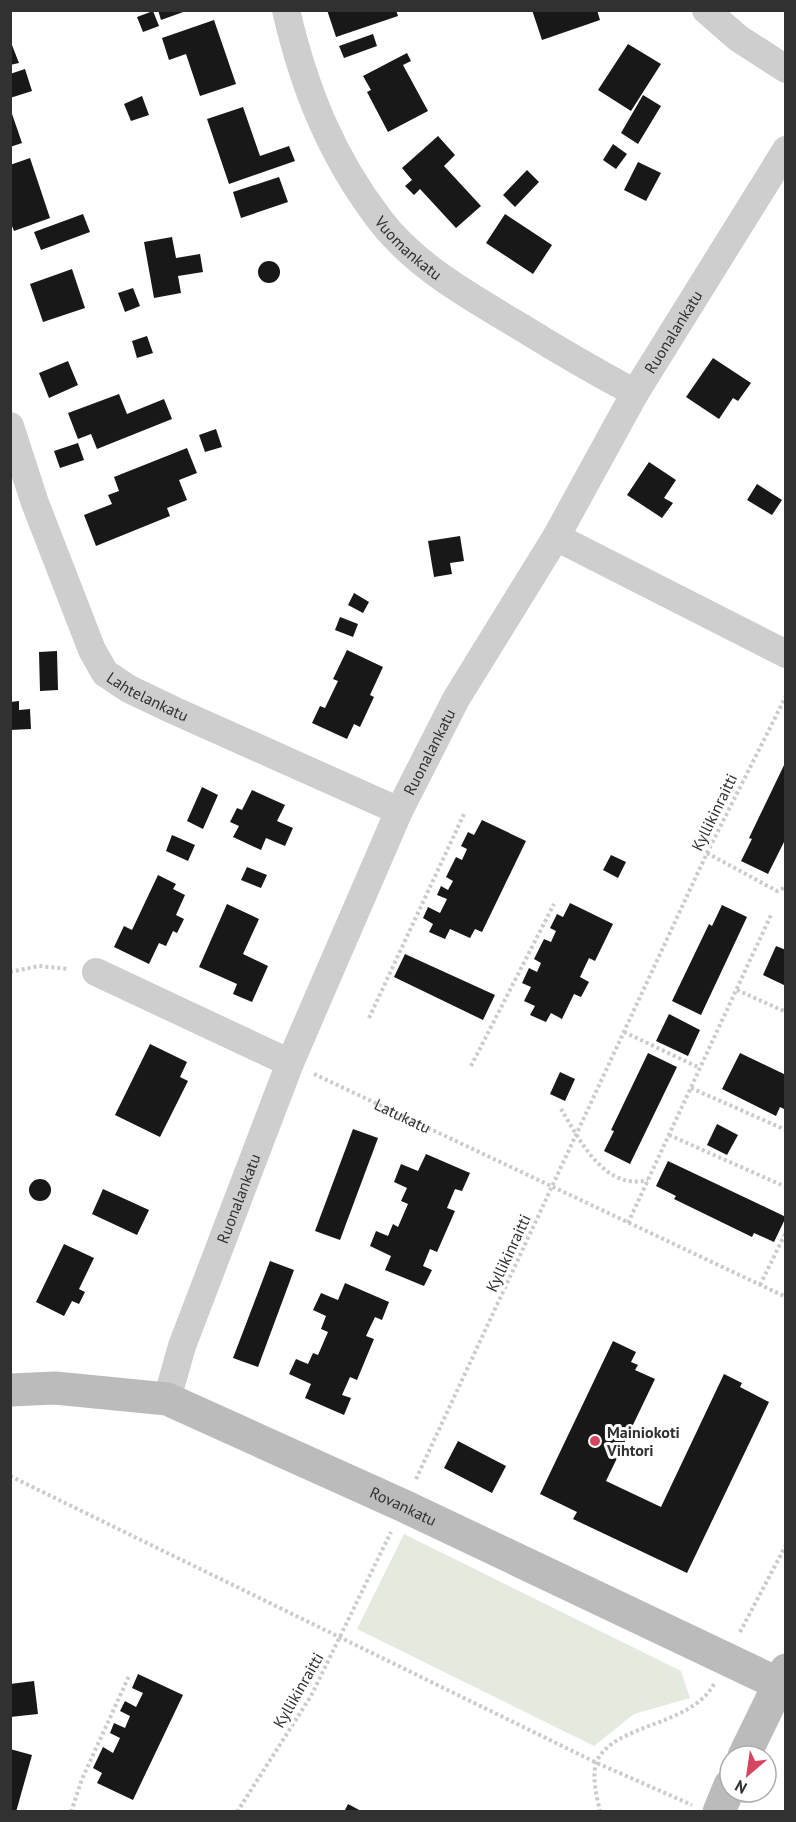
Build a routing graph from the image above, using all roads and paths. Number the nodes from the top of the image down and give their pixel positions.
1 (285, 10) edge
2 (706, 10) edge
3 (786, 69) edge
4 (786, 150) edge
5 (635, 393) junction
6 (10, 426) edge
7 (556, 537) junction
8 (786, 654) edge
9 (785, 696) edge
10 (399, 811) junction
11 (464, 814) dead end
12 (707, 853) junction
13 (786, 887) edge
14 (554, 903) dead end
15 (771, 915) dead end
16 (10, 972) edge
17 (96, 972) joint
18 (737, 989) junction
19 (786, 1012) edge
20 (369, 1018) dead end
21 (624, 1032) junction
22 (290, 1063) junction
23 (471, 1066) dead end
24 (700, 1068) junction
25 (691, 1088) junction
26 (561, 1109) dead end
27 (786, 1130) edge
28 (576, 1134) junction
29 (669, 1135) junction
30 (649, 1180) junction
31 (552, 1187) junction
32 (786, 1187) edge
33 (628, 1223) junction
34 (786, 1232) edge
35 (760, 1285) junction
36 (786, 1297) edge
37 (10, 1390) edge
38 (167, 1399) junction
39 (10, 1476) edge
40 (404, 1506) junction
41 (786, 1545) edge
42 (744, 1624) dead end
43 (341, 1636) junction
44 (129, 1676) dead end
45 (782, 1677) edge
46 (710, 1691) dead end
47 (750, 1744) edge
48 (597, 1762) junction
49 (718, 1798) edge
50 (707, 1809) edge
51 (71, 1812) edge
52 (237, 1812) edge
53 (600, 1812) edge

1 - 5 street, Vuomankatu
2 - 3 street
4 - 5 street, Ruonalankatu
5 - 7 street, Ruonalankatu
6 - 10 street, Lahtelankatu
7 - 8 street
7 - 10 street, Ruonalankatu
9 - 12 path, Kyllikinraitti
10 - 22 street, Ruonalankatu
11 - 20 path
12 - 13 path
12 - 21 path, Kyllikinraitti
14 - 23 path
15 - 18 path
16 - 17 path
17 - 22 street
18 - 19 path
18 - 24 path
21 - 24 path
21 - 28 path, Kyllikinraitti
22 - 31 path, Latukatu
22 - 38 street, Ruonalankatu
24 - 25 path
25 - 27 path
25 - 29 path
26 - 28 path
28 - 30 path
28 - 31 path, Kyllikinraitti
29 - 30 path
29 - 32 path
30 - 33 path
31 - 33 path, Latukatu
31 - 40 path, Kyllikinraitti
33 - 35 path, Latukatu
34 - 35 path
35 - 36 path, Latukatu
37 - 38 street, Rovankatu
38 - 40 street, Rovankatu
39 - 43 path
40 - 43 path, Kyllikinraitti
40 - 45 street, Rovankatu
41 - 42 path
43 - 48 path
43 - 52 path, Kyllikinraitti
44 - 51 path
45 - 47 street
46 - 48 path
48 - 50 path
48 - 53 path
49 - 50 street

